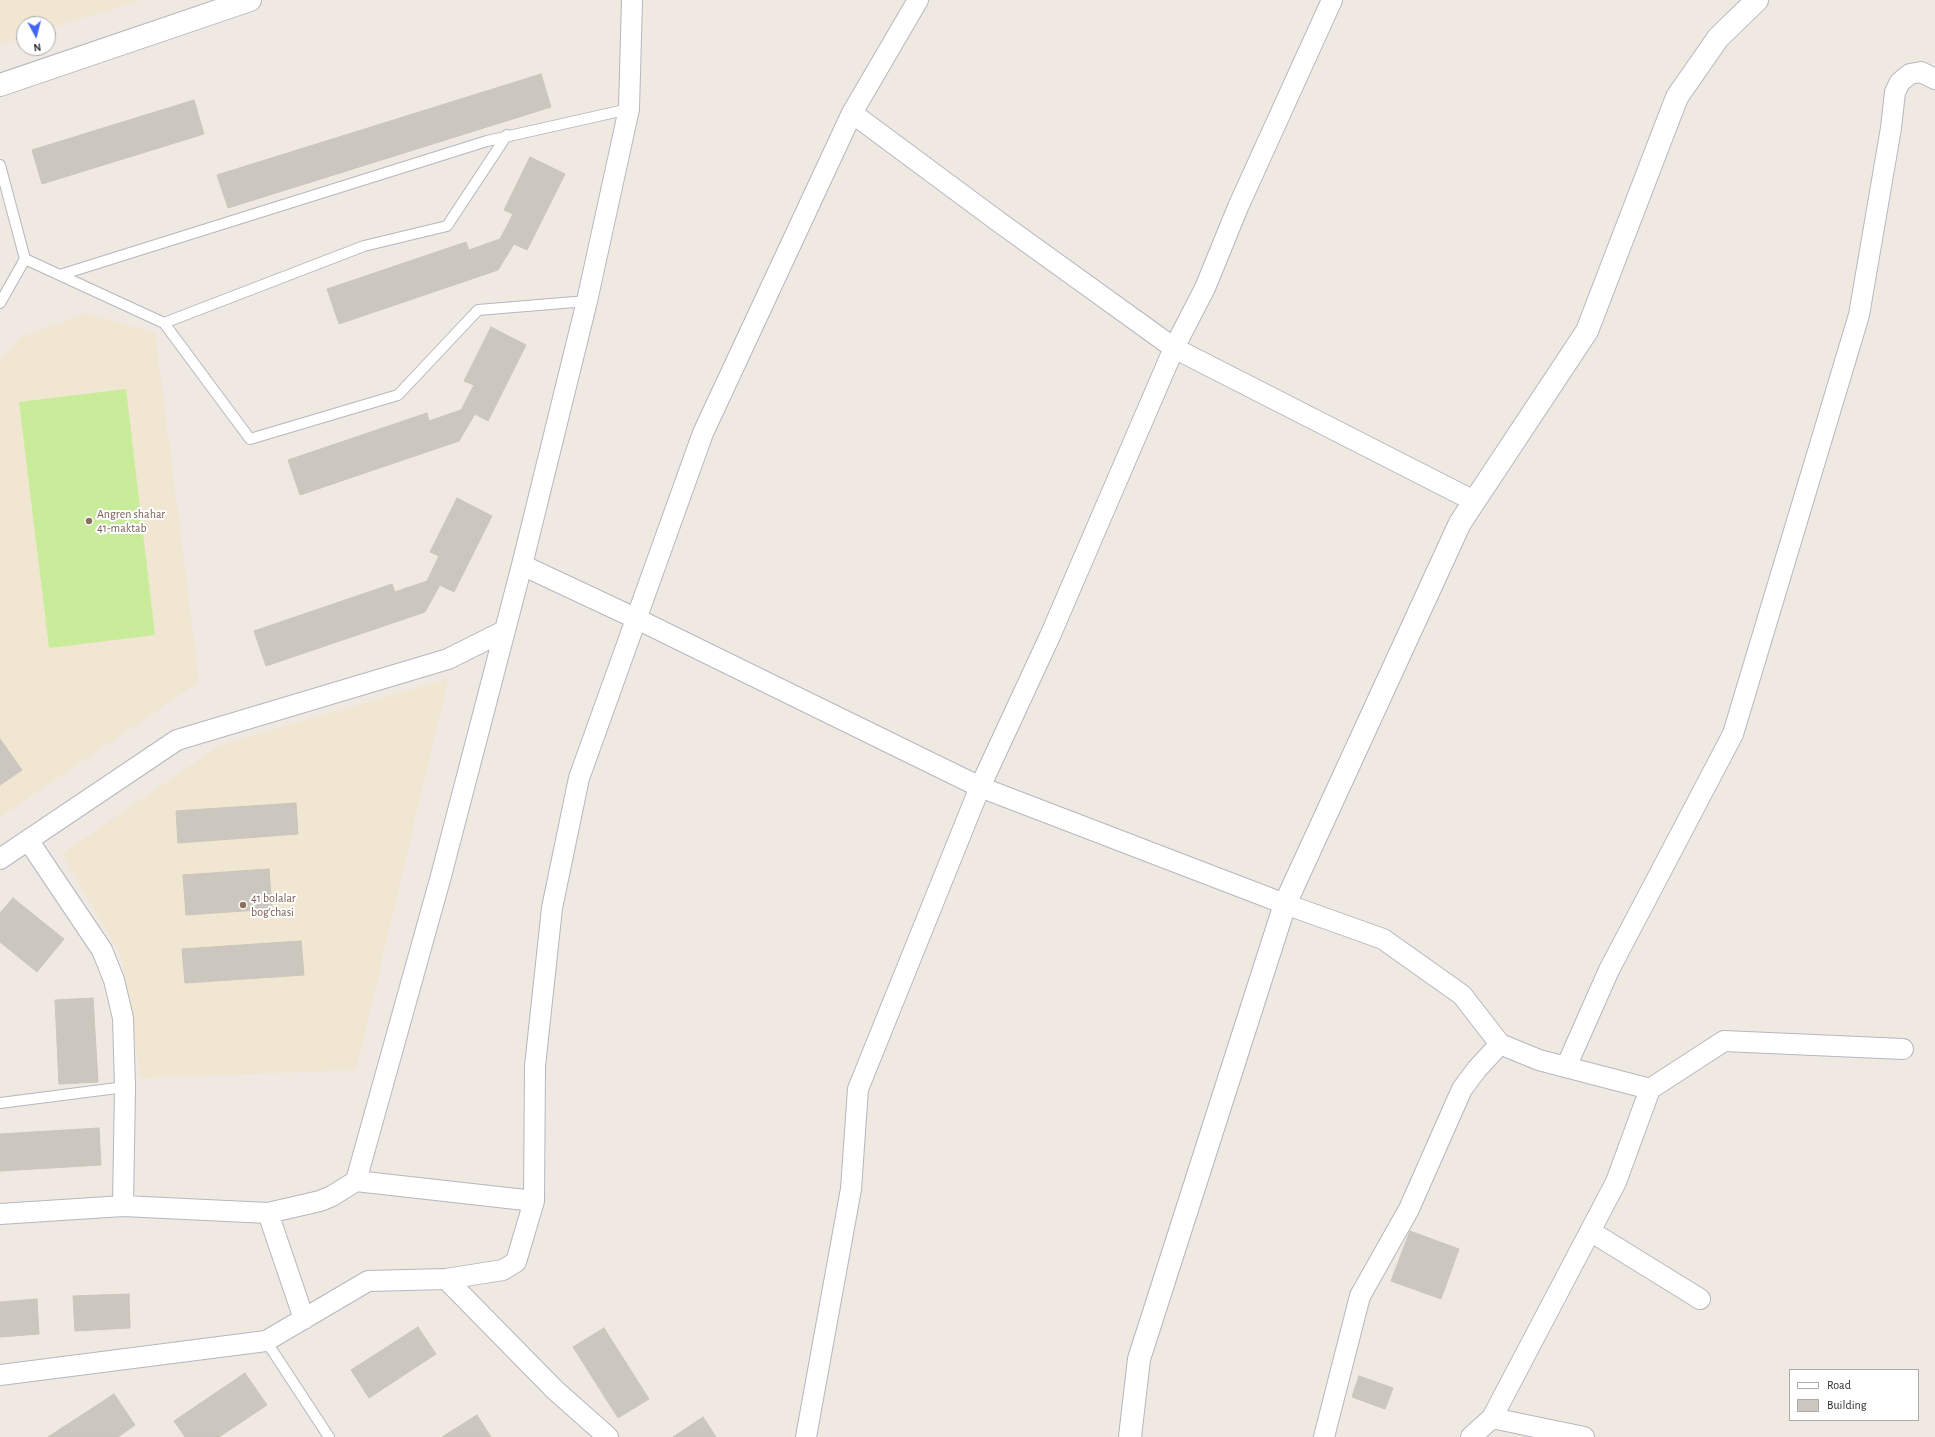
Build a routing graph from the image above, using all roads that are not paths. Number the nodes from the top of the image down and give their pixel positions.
1 (250, 0) edge
2 (632, 0) edge
3 (918, 0) edge
4 (1332, 0) edge
5 (1758, 0) edge
6 (1935, 79) edge
7 (0, 85) edge
8 (629, 109) junction
9 (852, 113) junction
10 (508, 136) junction
11 (0, 165) edge
12 (25, 259) junction
13 (60, 275) junction
14 (586, 301) junction
15 (0, 303) edge
16 (164, 323) junction
17 (1174, 348) junction
18 (1474, 501) junction
19 (522, 565) junction
20 (637, 619) junction
21 (504, 631) junction
22 (980, 787) junction
23 (28, 840) junction
24 (0, 859) edge
25 (1285, 904) junction
26 (1500, 1044) junction
27 (1903, 1048) dead end
28 (1566, 1067) junction
29 (125, 1087) junction
30 (1650, 1089) junction
31 (0, 1103) edge
32 (356, 1181) junction
33 (534, 1201) junction
34 (123, 1206) junction
35 (268, 1213) junction
36 (0, 1214) edge
37 (1590, 1231) junction
38 (446, 1279) junction
39 (1700, 1299) dead end
40 (304, 1319) junction
41 (266, 1341) junction
42 (0, 1375) edge
43 (1492, 1418) junction
44 (329, 1437) edge
45 (608, 1437) edge
46 (806, 1437) edge
47 (1130, 1437) edge
48 (1324, 1437) edge
49 (1471, 1437) edge
50 (1584, 1437) edge

1 - 7 street
2 - 8 street
3 - 9 street
4 - 17 street
5 - 18 street
6 - 28 street
8 - 10 lane
8 - 14 street
9 - 17 street
9 - 20 street
10 - 13 lane
10 - 16 lane
11 - 12 lane
12 - 13 lane
12 - 15 lane
13 - 16 lane
14 - 16 lane
14 - 19 street
17 - 18 street
17 - 22 street
18 - 25 street
19 - 20 street
19 - 21 street
20 - 22 street
20 - 33 street
21 - 23 street
21 - 32 street
22 - 25 street
22 - 46 street
23 - 24 street
23 - 29 street
25 - 26 street
25 - 47 street
26 - 28 street
26 - 48 street
27 - 30 street
28 - 30 street
29 - 31 lane
29 - 34 street
30 - 37 street
32 - 33 street
32 - 35 street
33 - 38 street
34 - 35 street
34 - 36 street
35 - 40 street
37 - 39 street
37 - 43 street
38 - 40 street
38 - 45 street
40 - 41 street
41 - 42 street
41 - 44 lane
43 - 49 street
43 - 50 street

